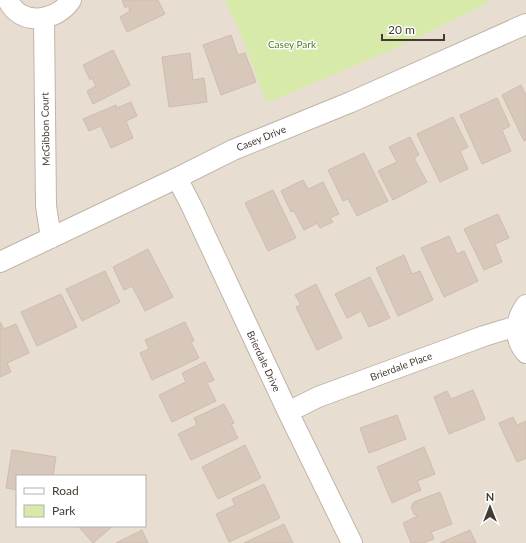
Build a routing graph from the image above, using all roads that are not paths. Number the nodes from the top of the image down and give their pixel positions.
1 (8, 0) edge
2 (70, 0) edge
3 (44, 19) junction
4 (526, 24) edge
5 (177, 178) junction
6 (51, 238) junction
7 (0, 262) edge
8 (526, 305) edge
9 (517, 326) junction
10 (526, 353) edge
11 (288, 412) junction
12 (352, 543) edge

1 - 3 street
2 - 3 street
3 - 6 street, McGibbon Court
4 - 5 street, Casey Drive
5 - 6 street, Casey Drive
5 - 11 street, Brierdale Drive
6 - 7 street, Casey Drive
8 - 9 street
9 - 10 street
9 - 11 street, Brierdale Place
11 - 12 street, Brierdale Drive

